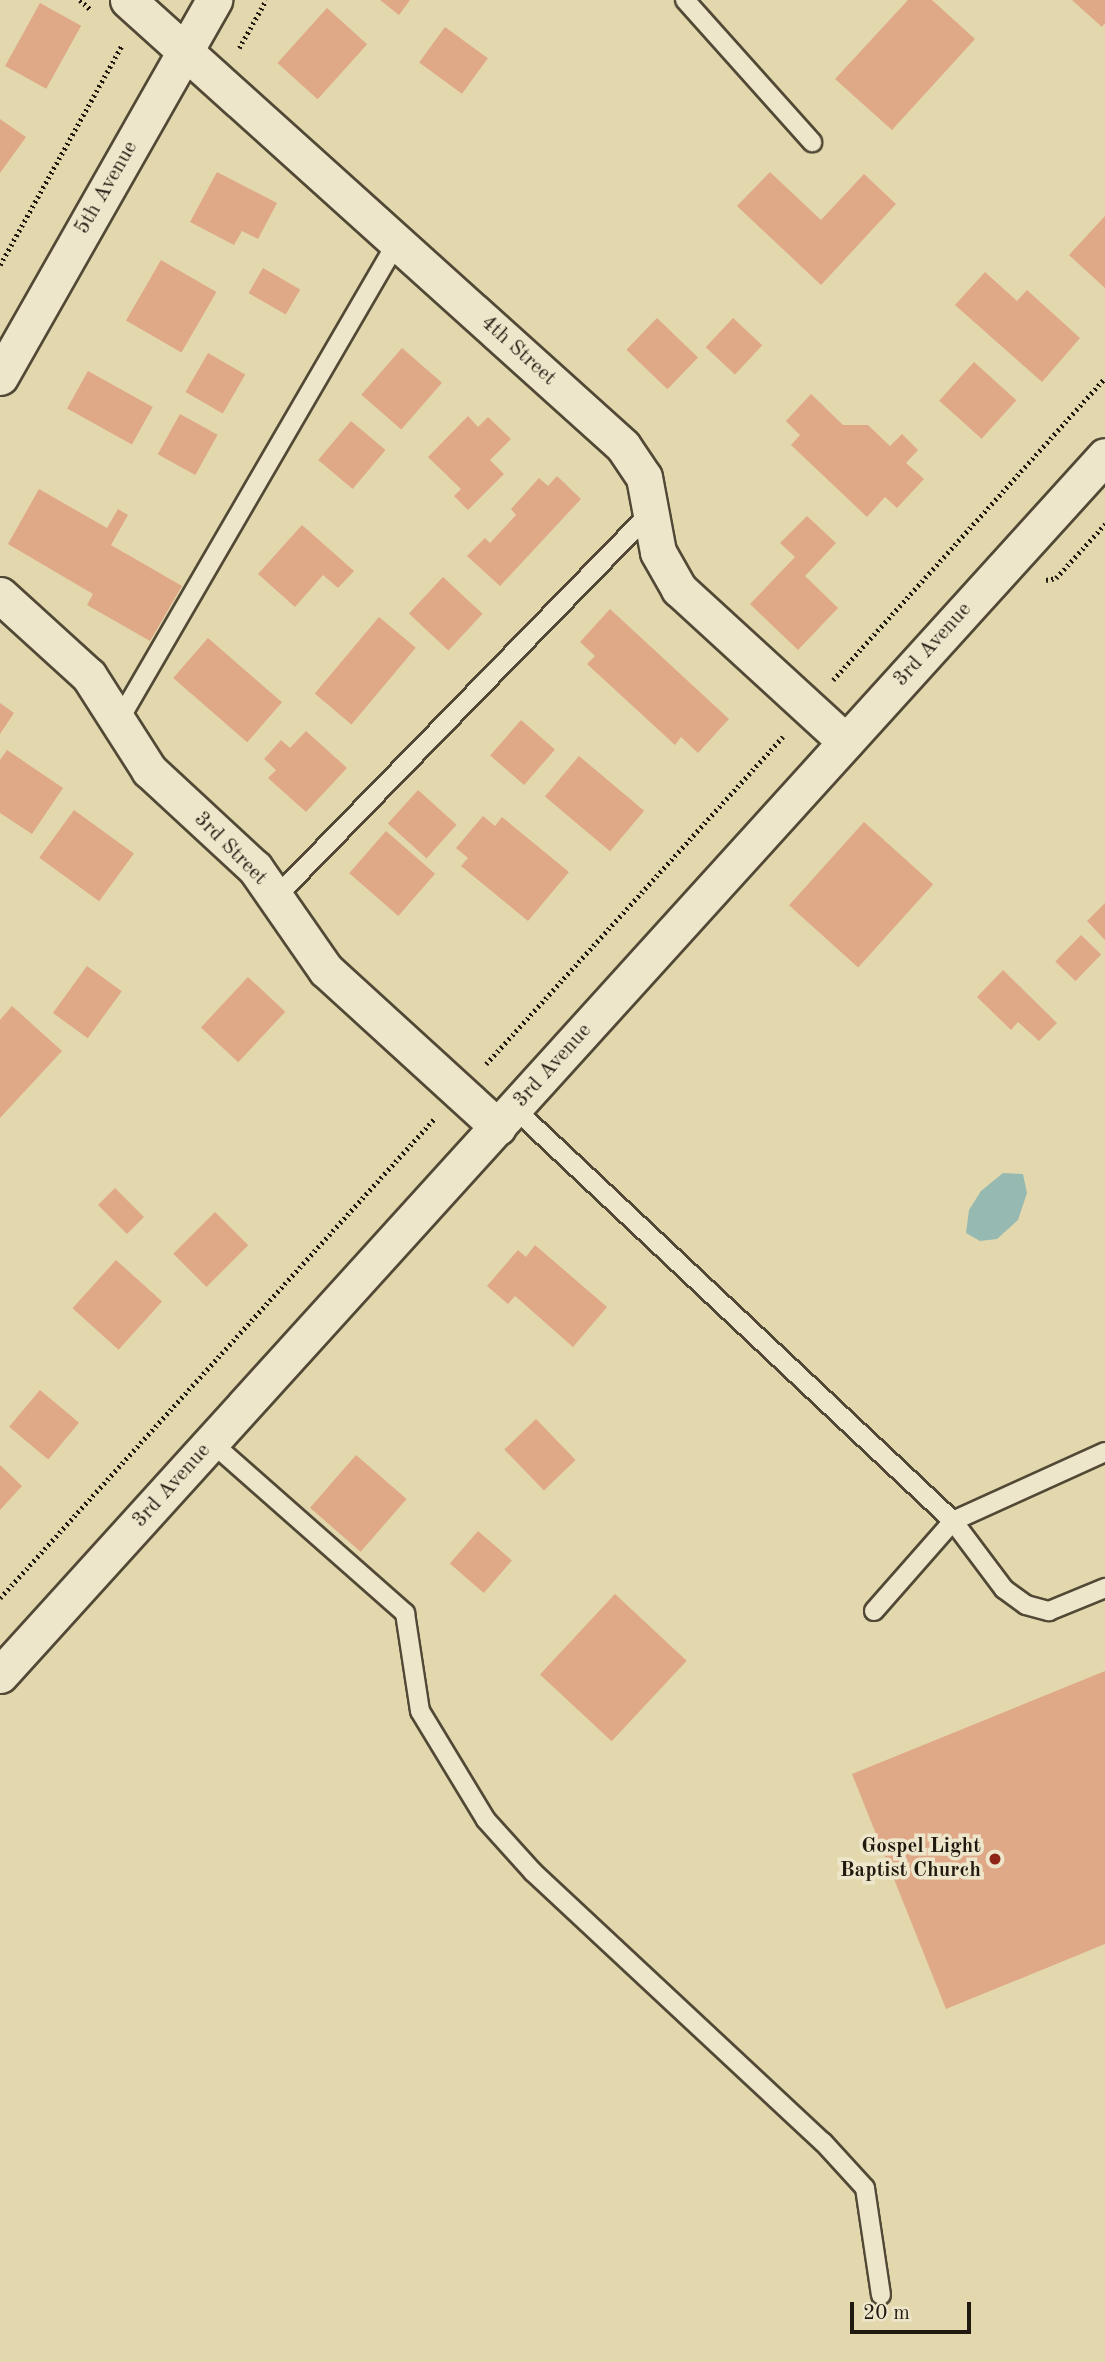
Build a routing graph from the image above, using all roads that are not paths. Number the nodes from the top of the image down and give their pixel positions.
1 (214, 0) edge
2 (685, 0) edge
3 (113, 8) edge
4 (185, 51) junction
5 (812, 142) dead end
6 (397, 242) junction
7 (0, 377) edge
8 (1105, 456) edge
9 (652, 511) junction
10 (0, 595) edge
11 (118, 722) junction
12 (846, 742) junction
13 (276, 897) junction
14 (506, 1118) junction
15 (211, 1442) junction
16 (1105, 1452) edge
17 (953, 1521) junction
18 (1105, 1588) edge
19 (874, 1611) dead end
20 (0, 1675) edge
21 (881, 2295) dead end

1 - 4 street, 5th Avenue
2 - 5 lane
3 - 4 street, 4th Street
4 - 6 street, 4th Street
4 - 7 street, 5th Avenue
6 - 9 street, 4th Street
6 - 11 lane
8 - 12 street, 3rd Avenue
9 - 12 street, 4th Street
9 - 13 lane
10 - 11 street, 3rd Street
11 - 13 street, 3rd Street
12 - 14 street, 3rd Avenue
13 - 14 street, 3rd Street
14 - 15 street, 3rd Avenue
14 - 17 lane
15 - 20 street, 3rd Avenue
15 - 21 lane
16 - 17 lane
17 - 18 lane
17 - 19 lane

